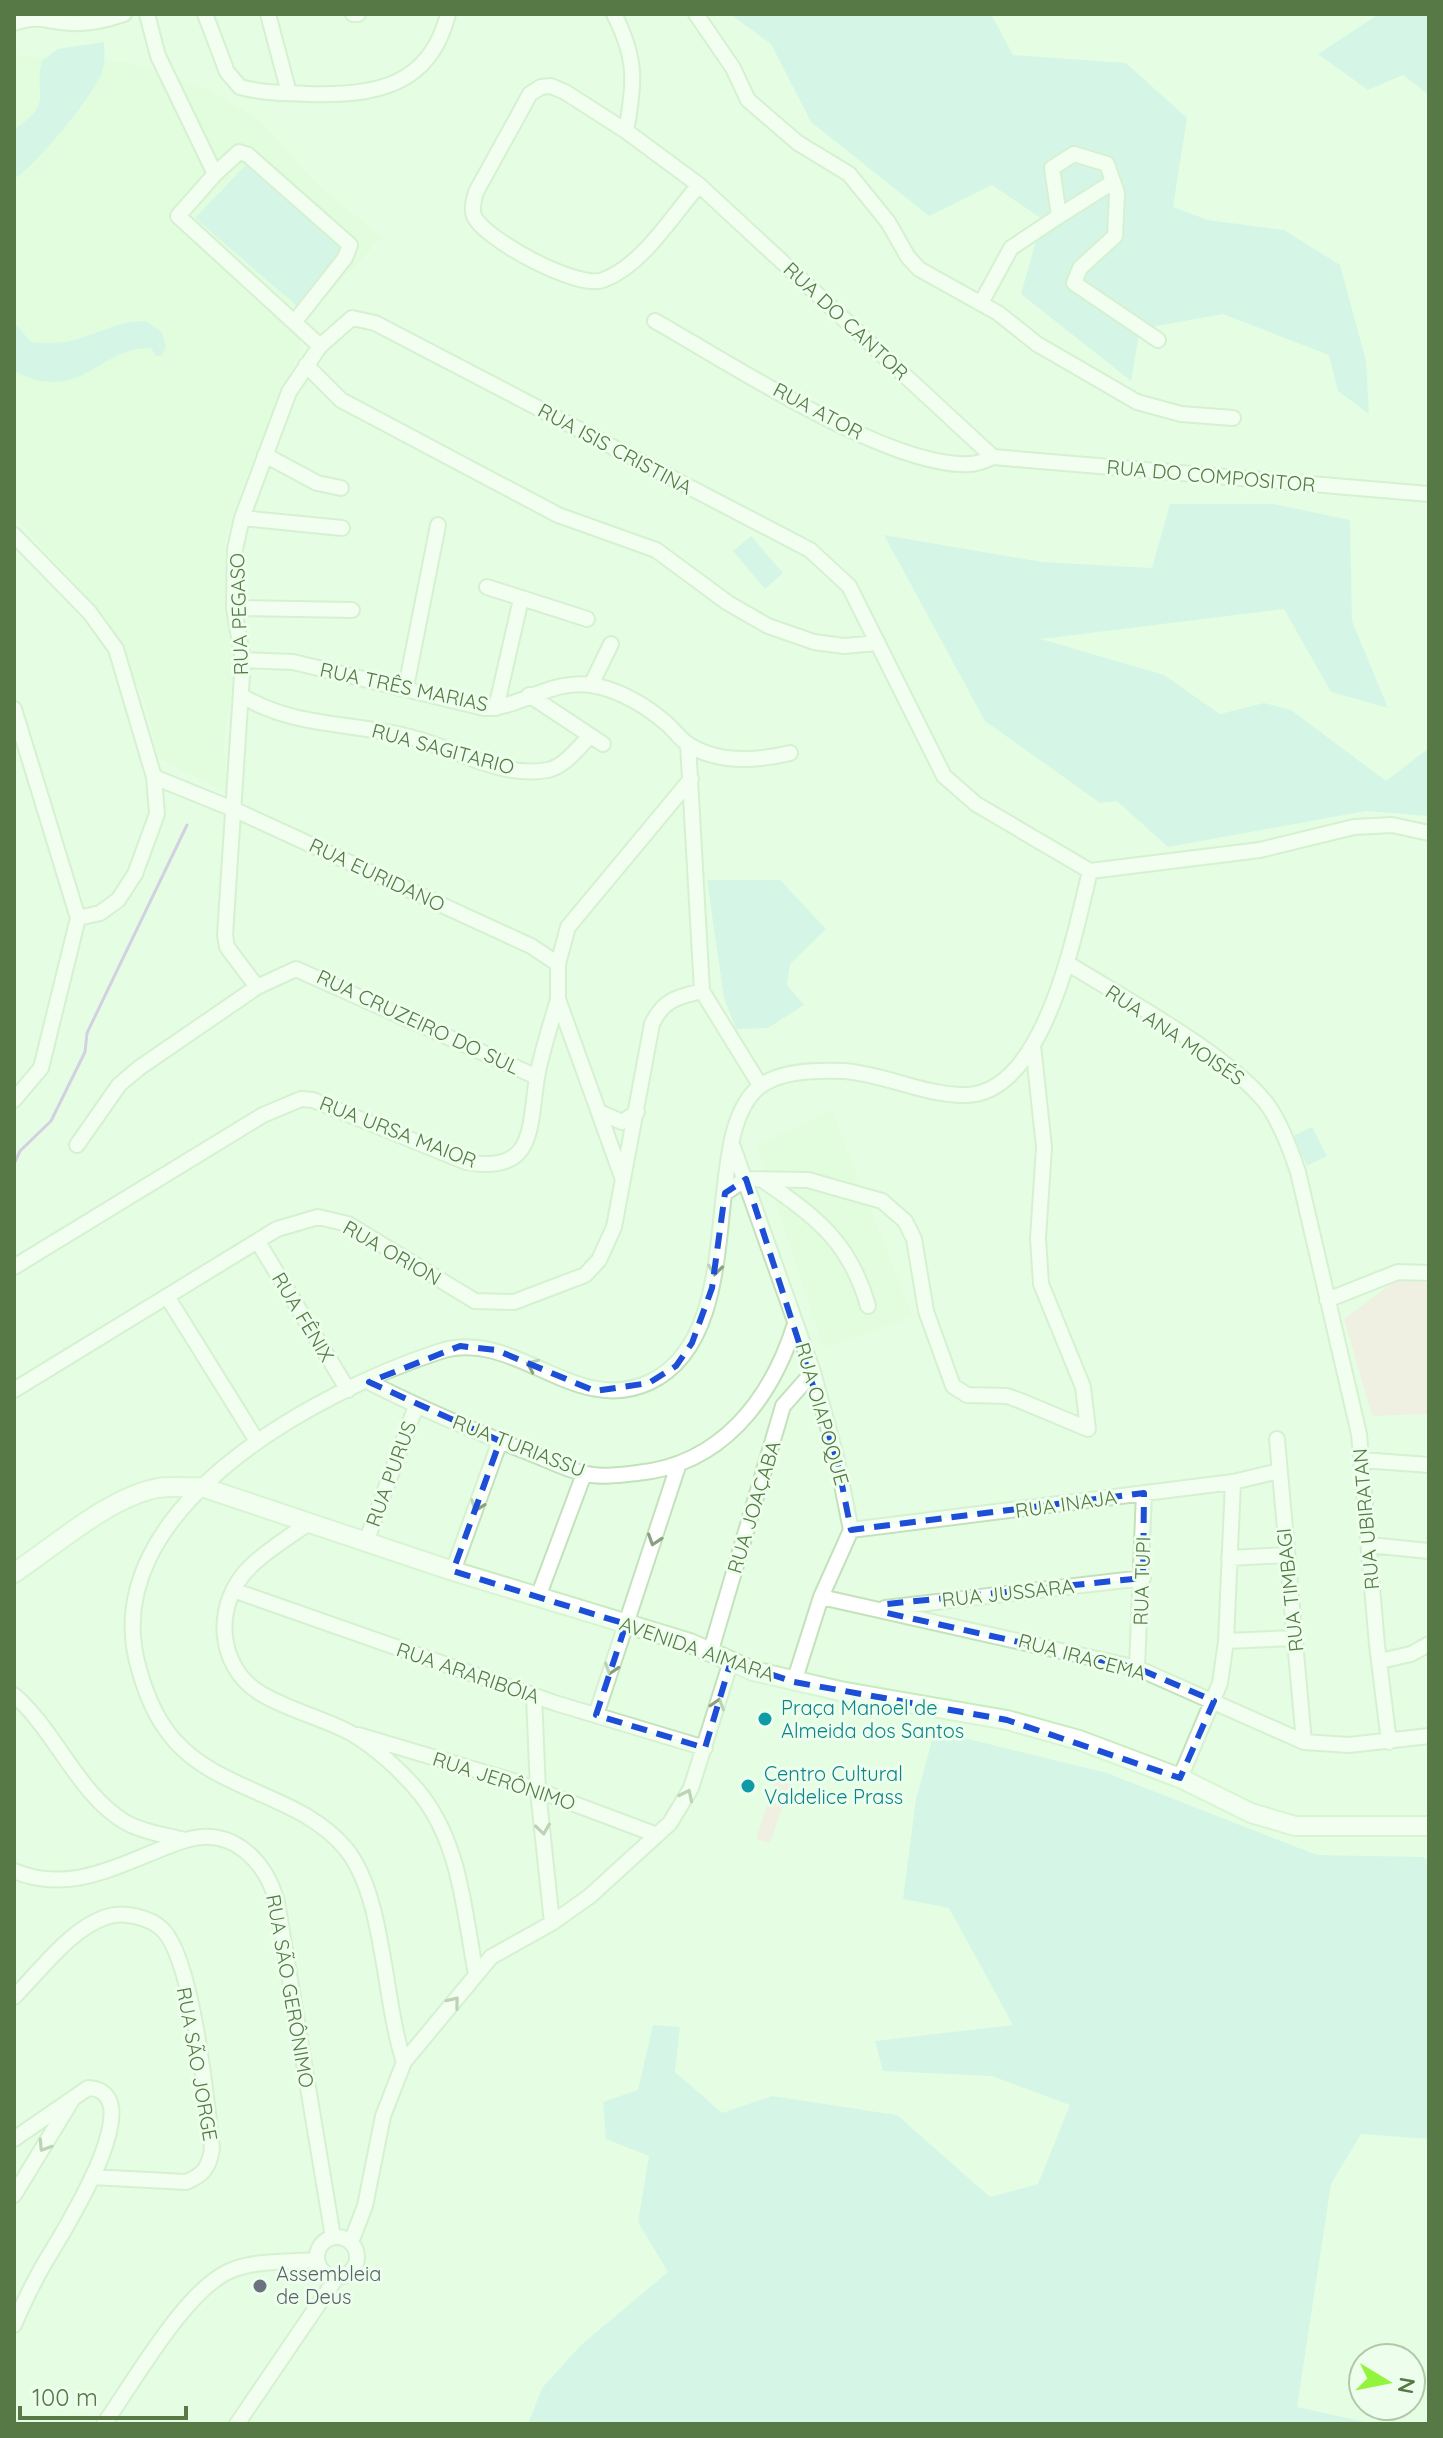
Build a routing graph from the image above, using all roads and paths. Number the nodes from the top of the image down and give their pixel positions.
1 (147, 14) edge
2 (205, 14) edge
3 (268, 14) edge
4 (448, 14) edge
5 (614, 14) edge
6 (696, 14) edge
7 (37, 15) edge
8 (119, 15) edge
9 (14, 23) edge
10 (289, 93) junction
11 (626, 131) junction
12 (215, 174) junction
13 (1113, 182) junction
14 (699, 185) junction
15 (1059, 216) junction
16 (981, 303) junction
17 (296, 320) junction
18 (655, 321) dead end
19 (1158, 340) dead end
20 (320, 346) junction
21 (306, 365) junction
22 (1233, 418) dead end
23 (265, 455) junction
24 (993, 457) junction
25 (341, 488) dead end
26 (1429, 494) edge
27 (242, 518) junction
28 (438, 525) dead end
29 (342, 528) dead end
30 (14, 535) edge
31 (487, 587) dead end
32 (521, 599) junction
33 (234, 608) junction
34 (352, 610) dead end
35 (587, 619) dead end
36 (878, 643) junction
37 (611, 644) dead end
38 (243, 660) junction
39 (591, 685) junction
40 (406, 687) junction
41 (241, 695) junction
42 (529, 695) junction
43 (496, 708) junction
44 (14, 709) edge
45 (688, 744) junction
46 (790, 753) dead end
47 (154, 777) junction
48 (691, 779) junction
49 (193, 792) junction
50 (158, 799) junction
51 (233, 809) junction
52 (1429, 833) edge
53 (1090, 871) junction
54 (78, 918) junction
55 (1067, 963) junction
56 (558, 964) junction
57 (257, 987) junction
58 (702, 991) junction
59 (558, 999) junction
60 (1033, 1045) junction
61 (537, 1077) junction
62 (760, 1085) junction
63 (14, 1100) edge
64 (599, 1112) junction
65 (637, 1112) junction
66 (77, 1145) dead end
67 (733, 1147) junction
68 (622, 1177) junction
69 (746, 1179) junction
70 (764, 1181) junction
71 (725, 1193) junction
72 (258, 1242) junction
73 (14, 1267) edge
74 (1429, 1273) edge
75 (168, 1298) junction
76 (1327, 1300) junction
77 (868, 1306) dead end
78 (795, 1324) junction
79 (813, 1372) junction
80 (369, 1382) junction
81 (14, 1390) edge
82 (348, 1390) junction
83 (763, 1398) junction
84 (416, 1406) junction
85 (783, 1406) junction
86 (1277, 1439) dead end
87 (257, 1441) junction
88 (500, 1441) junction
89 (1362, 1460) junction
90 (1429, 1465) edge
91 (678, 1466) junction
92 (1279, 1471) junction
93 (584, 1474) junction
94 (1233, 1482) junction
95 (202, 1487) junction
96 (1144, 1493) junction
97 (309, 1523) junction
98 (851, 1530) junction
99 (366, 1542) junction
100 (1369, 1545) junction
101 (1429, 1551) edge
102 (1287, 1555) junction
103 (1229, 1558) junction
104 (453, 1571) junction
105 (14, 1573) edge
106 (1143, 1578) junction
107 (233, 1590) junction
108 (538, 1597) junction
109 (821, 1597) junction
110 (956, 1598) junction
111 (873, 1610) junction
112 (626, 1624) junction
113 (955, 1627) junction
114 (1295, 1638) junction
115 (1226, 1641) junction
116 (1429, 1644) edge
117 (711, 1650) junction
118 (731, 1661) junction
119 (1380, 1661) junction
120 (1137, 1668) junction
121 (794, 1682) junction
122 (14, 1695) edge
123 (534, 1696) junction
124 (1214, 1701) junction
125 (596, 1715) junction
126 (350, 1733) junction
127 (1429, 1736) edge
128 (1304, 1742) junction
129 (1389, 1742) junction
130 (705, 1748) junction
131 (1180, 1778) junction
132 (538, 1791) junction
133 (1429, 1826) edge
134 (138, 1828) junction
135 (657, 1835) junction
136 (185, 1840) junction
137 (154, 1855) junction
138 (14, 1871) edge
139 (552, 1923) junction
140 (476, 1974) junction
141 (14, 1997) edge
142 (404, 2062) junction
143 (75, 2097) junction
144 (14, 2139) edge
145 (92, 2177) junction
146 (14, 2195) edge
147 (333, 2237) junction
148 (351, 2242) junction
149 (317, 2260) junction
150 (337, 2277) junction
151 (14, 2325) edge
152 (104, 2424) edge
153 (237, 2424) edge

1 - 12 street
2 - 10 street
3 - 10 street
4 - 10 street
5 - 11 street
6 - 16 street
7 - 8 street
7 - 9 street
11 - 14 street, RUA DO CANTOR
11 - 14 street, RUA DO CANTOR
12 - 17 street
12 - 17 street
13 - 15 street
13 - 15 street
13 - 19 street
14 - 24 street, RUA DO CANTOR
15 - 16 street
16 - 22 street
17 - 20 street
18 - 24 street, RUA ATOR
20 - 21 street, RUA PEGASO
20 - 36 street, RUA ISIS CRISTINA
21 - 23 street, RUA PEGASO
21 - 36 street
23 - 25 street
23 - 27 street, RUA PEGASO
24 - 26 street, RUA DO COMPOSITOR
27 - 29 street
27 - 33 street, RUA PEGASO
28 - 40 street
30 - 47 street
31 - 32 street
32 - 35 street
32 - 43 street
33 - 34 street
33 - 38 street, RUA PEGASO
36 - 53 street
37 - 39 street
38 - 40 street, RUA TRÊS MARIAS
38 - 41 street, RUA PEGASO
39 - 42 street, RUA TRÊS MARIAS
39 - 45 street, RUA TRÊS MARIAS
40 - 43 street, RUA TRÊS MARIAS
41 - 42 street, RUA SAGITARIO
41 - 51 street, RUA PEGASO
42 - 43 street, RUA TRÊS MARIAS
44 - 54 street
45 - 46 street
45 - 48 street
47 - 49 street, RUA EURIDANO
47 - 50 street
48 - 56 street
48 - 58 street
49 - 50 street
49 - 51 street, RUA EURIDANO
50 - 54 street
51 - 56 street, RUA EURIDANO
51 - 57 street, RUA PEGASO
52 - 53 street
53 - 55 street
54 - 63 street
55 - 60 street
55 - 76 street, RUA ANA MOISÉS
56 - 59 street
57 - 61 street, RUA CRUZEIRO DO SUL
57 - 66 street, RUA CRUZEIRO DO SUL
58 - 62 street
58 - 65 street, RUA ORION
59 - 61 street, RUA URSA MAIOR
59 - 64 street
60 - 62 street
60 - 70 street
61 - 73 street, RUA URSA MAIOR
62 - 67 street
64 - 65 street
64 - 68 street
65 - 68 street, RUA ORION
67 - 69 street, RUA OIAPOQUE
67 - 71 street
68 - 72 street, RUA ORION
69 - 70 street
69 - 71 street
69 - 78 street, RUA OIAPOQUE
70 - 77 street
71 -> 80 street
72 - 75 street, RUA ORION
72 - 82 street, RUA FÊNIX
74 - 76 street
75 - 81 street, RUA ORION
75 - 87 street
76 - 89 street, RUA UBIRATAN
78 - 79 street, RUA OIAPOQUE
78 - 83 street, RUA TURIASSU
79 - 85 street, RUA JOAÇABA
79 - 98 street, RUA OIAPOQUE
80 - 82 street
80 - 84 street, RUA TURIASSU
82 - 87 street
83 - 85 street
83 - 91 street, RUA TURIASSU
84 - 88 street, RUA TURIASSU
84 - 99 street, RUA PURUS
85 - 117 street, RUA JOAÇABA
86 - 92 street, RUA TIMBAGI
87 - 95 street
88 - 93 street, RUA TURIASSU
88 -> 104 street
89 - 90 street
89 - 100 street, RUA UBIRATAN
91 - 93 street, RUA TURIASSU
91 -> 112 street
92 - 94 street, RUA INAJA
92 - 102 street, RUA TIMBAGI
93 - 108 street
94 - 96 street, RUA INAJA
94 - 103 street
95 - 97 main road, AVENIDA AIMARA
95 - 105 main road, AVENIDA AIMARA
95 - 142 street
96 - 98 street, RUA INAJA
96 - 106 street, RUA TUPI
97 - 99 main road, AVENIDA AIMARA
97 - 107 street
98 - 109 street
99 - 104 main road, AVENIDA AIMARA
100 - 101 street
100 - 119 street, RUA UBIRATAN
102 - 103 street
102 - 114 street, RUA TIMBAGI
103 - 115 street
104 - 108 main road, AVENIDA AIMARA
106 - 110 street, RUA JUSSARA
106 - 120 street, RUA TUPI
107 - 123 street, RUA ARARIBÓIA
107 - 126 street
108 - 112 main road, AVENIDA AIMARA
109 - 111 street, RUA IRACEMA
109 - 121 street
110 - 111 street, RUA JUSSARA
110 - 113 street
111 - 113 street, RUA IRACEMA
112 - 117 main road, AVENIDA AIMARA
112 -> 125 street
113 - 120 street, RUA IRACEMA
114 - 115 street
114 - 128 street, RUA TIMBAGI
115 - 124 street
116 - 119 street
117 - 118 main road, AVENIDA AIMARA
118 - 121 main road, AVENIDA AIMARA
130 -> 118 street
119 - 129 street, RUA UBIRATAN
120 - 124 street, RUA IRACEMA
121 - 131 main road, AVENIDA AIMARA
122 - 134 street
123 - 125 street, RUA ARARIBÓIA
123 - 132 street
124 - 128 street, RUA IRACEMA
124 - 131 street
125 - 130 street, RUA ARARIBÓIA
126 - 132 street, RUA JERÔNIMO
126 - 140 street
127 - 129 street, RUA IRACEMA
128 - 129 street, RUA IRACEMA
135 -> 130 street
131 - 133 main road, AVENIDA AIMARA
132 - 135 street, RUA JERÔNIMO
132 -> 139 street
134 - 136 street
134 - 137 street
135 - 139 street
136 - 137 street, RUA SÃO GERÔNIMO
136 - 147 street, RUA SÃO GERÔNIMO
137 - 138 street, RUA SÃO GERÔNIMO
139 - 140 street
142 -> 140 street
141 - 145 street, RUA SÃO JORGE
142 - 148 street
143 - 144 street
143 - 145 street
143 -> 146 street
145 - 151 street
147 - 148 street
147 - 149 street
148 - 150 street
149 - 150 street
149 - 152 street
150 - 153 street

